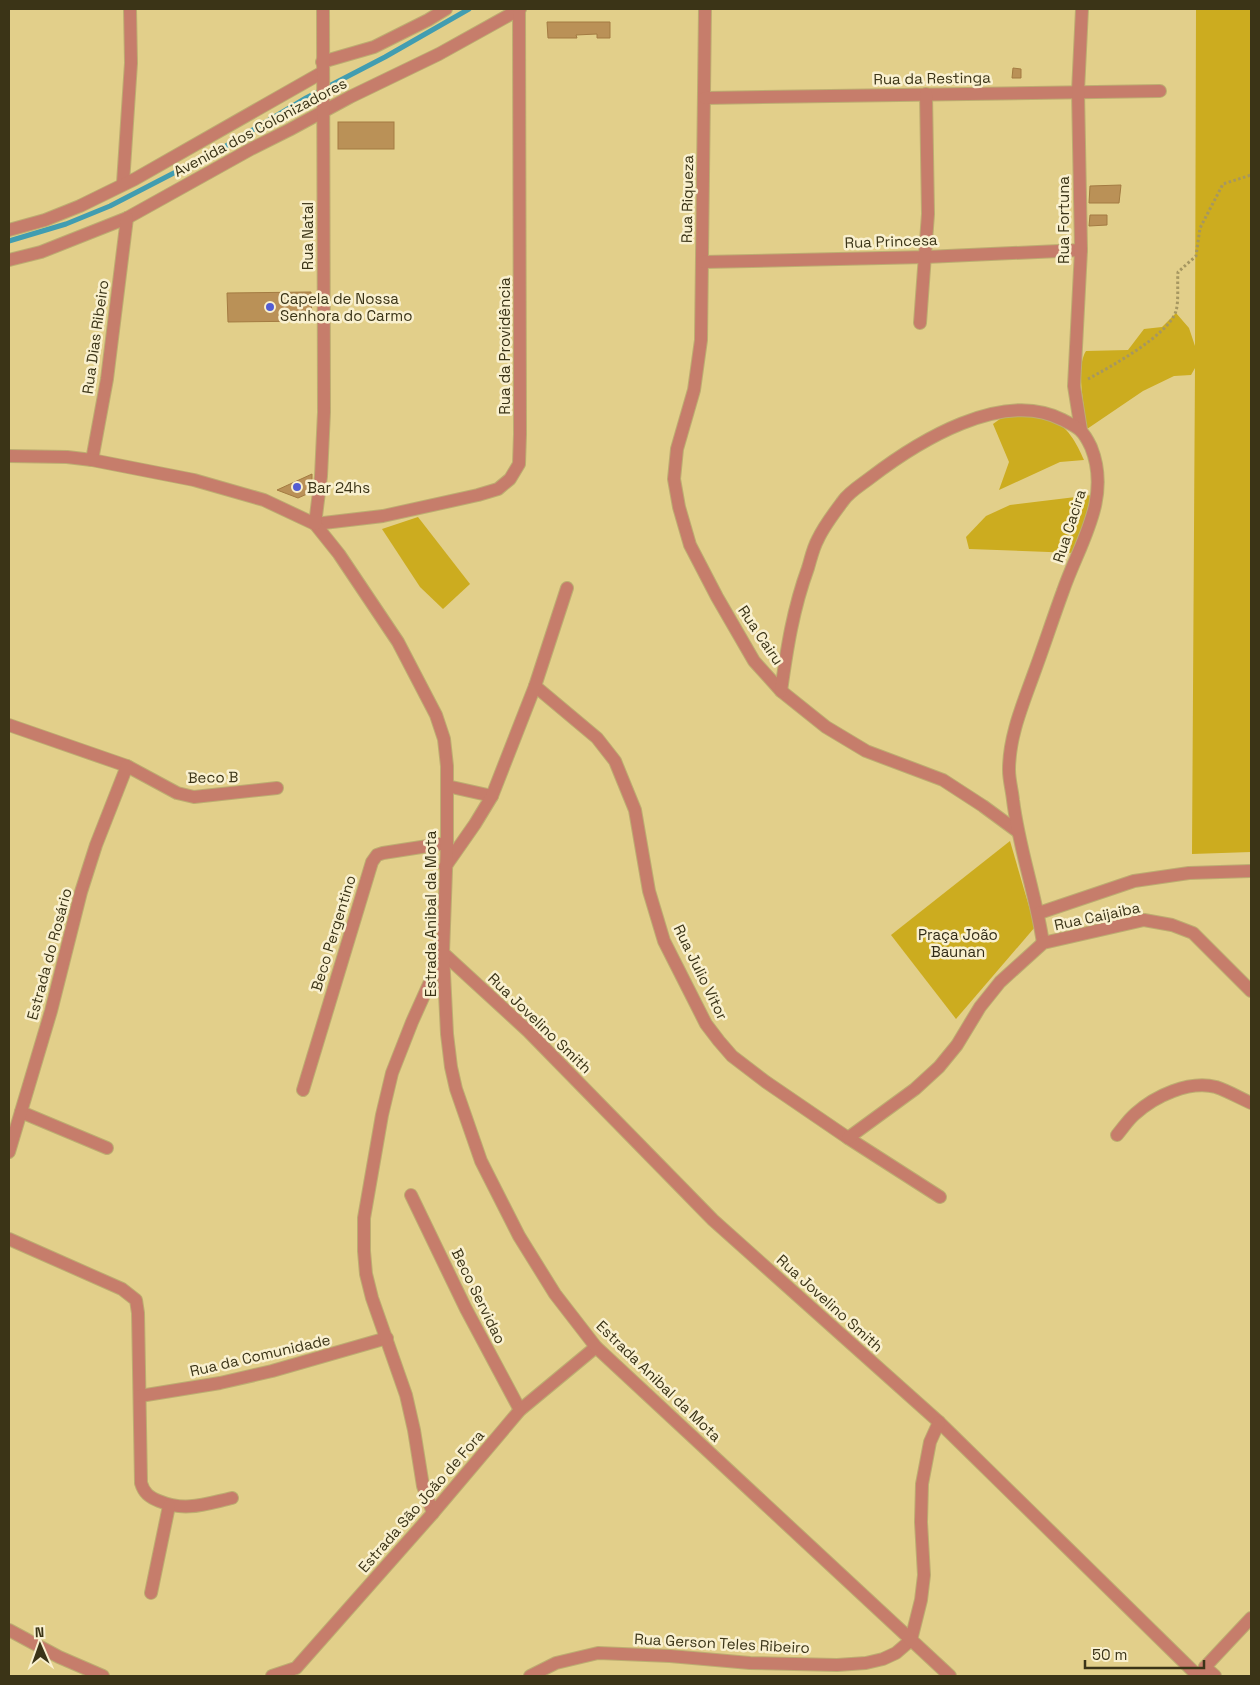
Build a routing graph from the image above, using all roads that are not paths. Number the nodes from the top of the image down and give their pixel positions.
1 (130, 9) edge
2 (323, 9) edge
3 (446, 9) edge
4 (520, 9) edge
5 (705, 9) edge
6 (1082, 9) edge
7 (323, 71) junction
8 (1160, 91) dead end
9 (1078, 92) junction
10 (926, 94) junction
11 (705, 98) junction
12 (323, 106) junction
13 (123, 183) junction
14 (127, 218) junction
15 (9, 230) edge
16 (1081, 250) junction
17 (926, 257) junction
18 (9, 260) edge
19 (703, 262) junction
20 (920, 323) dead end
21 (694, 390) joint
22 (1081, 430) junction
23 (9, 456) edge
24 (92, 460) junction
25 (315, 524) junction
26 (567, 588) dead end
27 (536, 686) junction
28 (781, 691) junction
29 (9, 725) edge
30 (127, 766) junction
31 (447, 786) junction
32 (277, 788) dead end
33 (492, 796) junction
34 (1017, 831) junction
35 (447, 843) junction
36 (445, 868) junction
37 (1251, 871) edge
38 (1038, 913) junction
39 (1044, 944) junction
40 (443, 953) junction
41 (1251, 991) edge
42 (303, 1090) dead end
43 (1251, 1103) edge
44 (21, 1112) junction
45 (1117, 1135) dead end
46 (848, 1138) junction
47 (107, 1148) dead end
48 (9, 1152) edge
49 (411, 1195) dead end
50 (940, 1196) dead end
51 (9, 1239) edge
52 (387, 1338) junction
53 (596, 1347) junction
54 (140, 1396) junction
55 (520, 1410) junction
56 (940, 1422) junction
57 (232, 1498) dead end
58 (169, 1506) junction
59 (433, 1513) junction
60 (151, 1593) dead end
61 (1251, 1618) edge
62 (9, 1630) edge
63 (911, 1640) junction
64 (296, 1672) edge
65 (1205, 1674) edge
66 (103, 1676) edge
67 (272, 1676) edge
68 (530, 1676) edge
69 (950, 1676) edge

1 - 13 street
2 - 7 street, Rua Natal
3 - 7 street, Avenida dos Colonizadores
4 - 12 street, Avenida dos Colonizadores
4 - 25 street, Rua da Providência
5 - 11 street, Rua Riqueza
6 - 9 street, Rua Fortuna
7 - 12 street, Rua Natal
7 - 13 street, Avenida dos Colonizadores
8 - 9 street, Rua da Restinga
9 - 10 street, Rua da Restinga
9 - 16 street, Rua Fortuna
10 - 11 street, Rua da Restinga
10 - 17 street
11 - 19 street, Rua Riqueza
12 - 14 street, Avenida dos Colonizadores
12 - 25 street, Rua Natal
13 - 15 street, Avenida dos Colonizadores
14 - 18 street, Avenida dos Colonizadores
14 - 24 street, Rua Dias Ribeiro
16 - 17 street, Rua Princesa
16 - 22 street, Rua Fortuna
17 - 19 street, Rua Princesa
17 - 20 street
19 - 21 street, Rua Riqueza
21 - 28 street, Rua Cairu
22 - 28 street
22 - 34 street, Rua Cacira
23 - 24 street, Estrada Anibal da Mota
24 - 25 street, Estrada Anibal da Mota
25 - 31 street, Estrada Anibal da Mota
26 - 27 street
27 - 33 street
27 - 46 street, Rua Julio Vitor
28 - 34 street, Rua Cairu
29 - 30 street, Beco B
30 - 32 street, Beco B
30 - 44 street, Estrada do Rosário
31 - 33 street
31 - 35 street, Estrada Anibal da Mota
33 - 36 street
34 - 38 street, Rua Cacira
35 - 36 street, Estrada Anibal da Mota
35 - 42 street, Beco Pergentino
36 - 40 street, Estrada Anibal da Mota
37 - 38 street
38 - 39 street, Rua Cacira
39 - 41 street, Rua Caijaiba
39 - 46 street
40 - 52 street
40 - 53 street, Estrada Anibal da Mota
40 - 56 street, Rua Jovelino Smith
43 - 45 street
44 - 47 street
44 - 48 street, Estrada do Rosário
46 - 50 street, Rua Julio Vitor
49 - 55 street, Beco Servidao
51 - 54 street
52 - 54 street, Rua da Comunidade
52 - 59 street
53 - 55 street, Estrada São João de Fora
53 - 63 street, Estrada Anibal da Mota
54 - 58 street
55 - 59 street, Estrada São João de Fora
56 - 63 street
56 - 65 street, Rua Jovelino Smith
57 - 58 street
58 - 60 street
59 - 64 street, Estrada São João de Fora
61 - 65 street
62 - 66 street
63 - 68 street, Rua Gerson Teles Ribeiro
63 - 69 street, Estrada Anibal da Mota
64 - 67 street, Estrada São João de Fora

